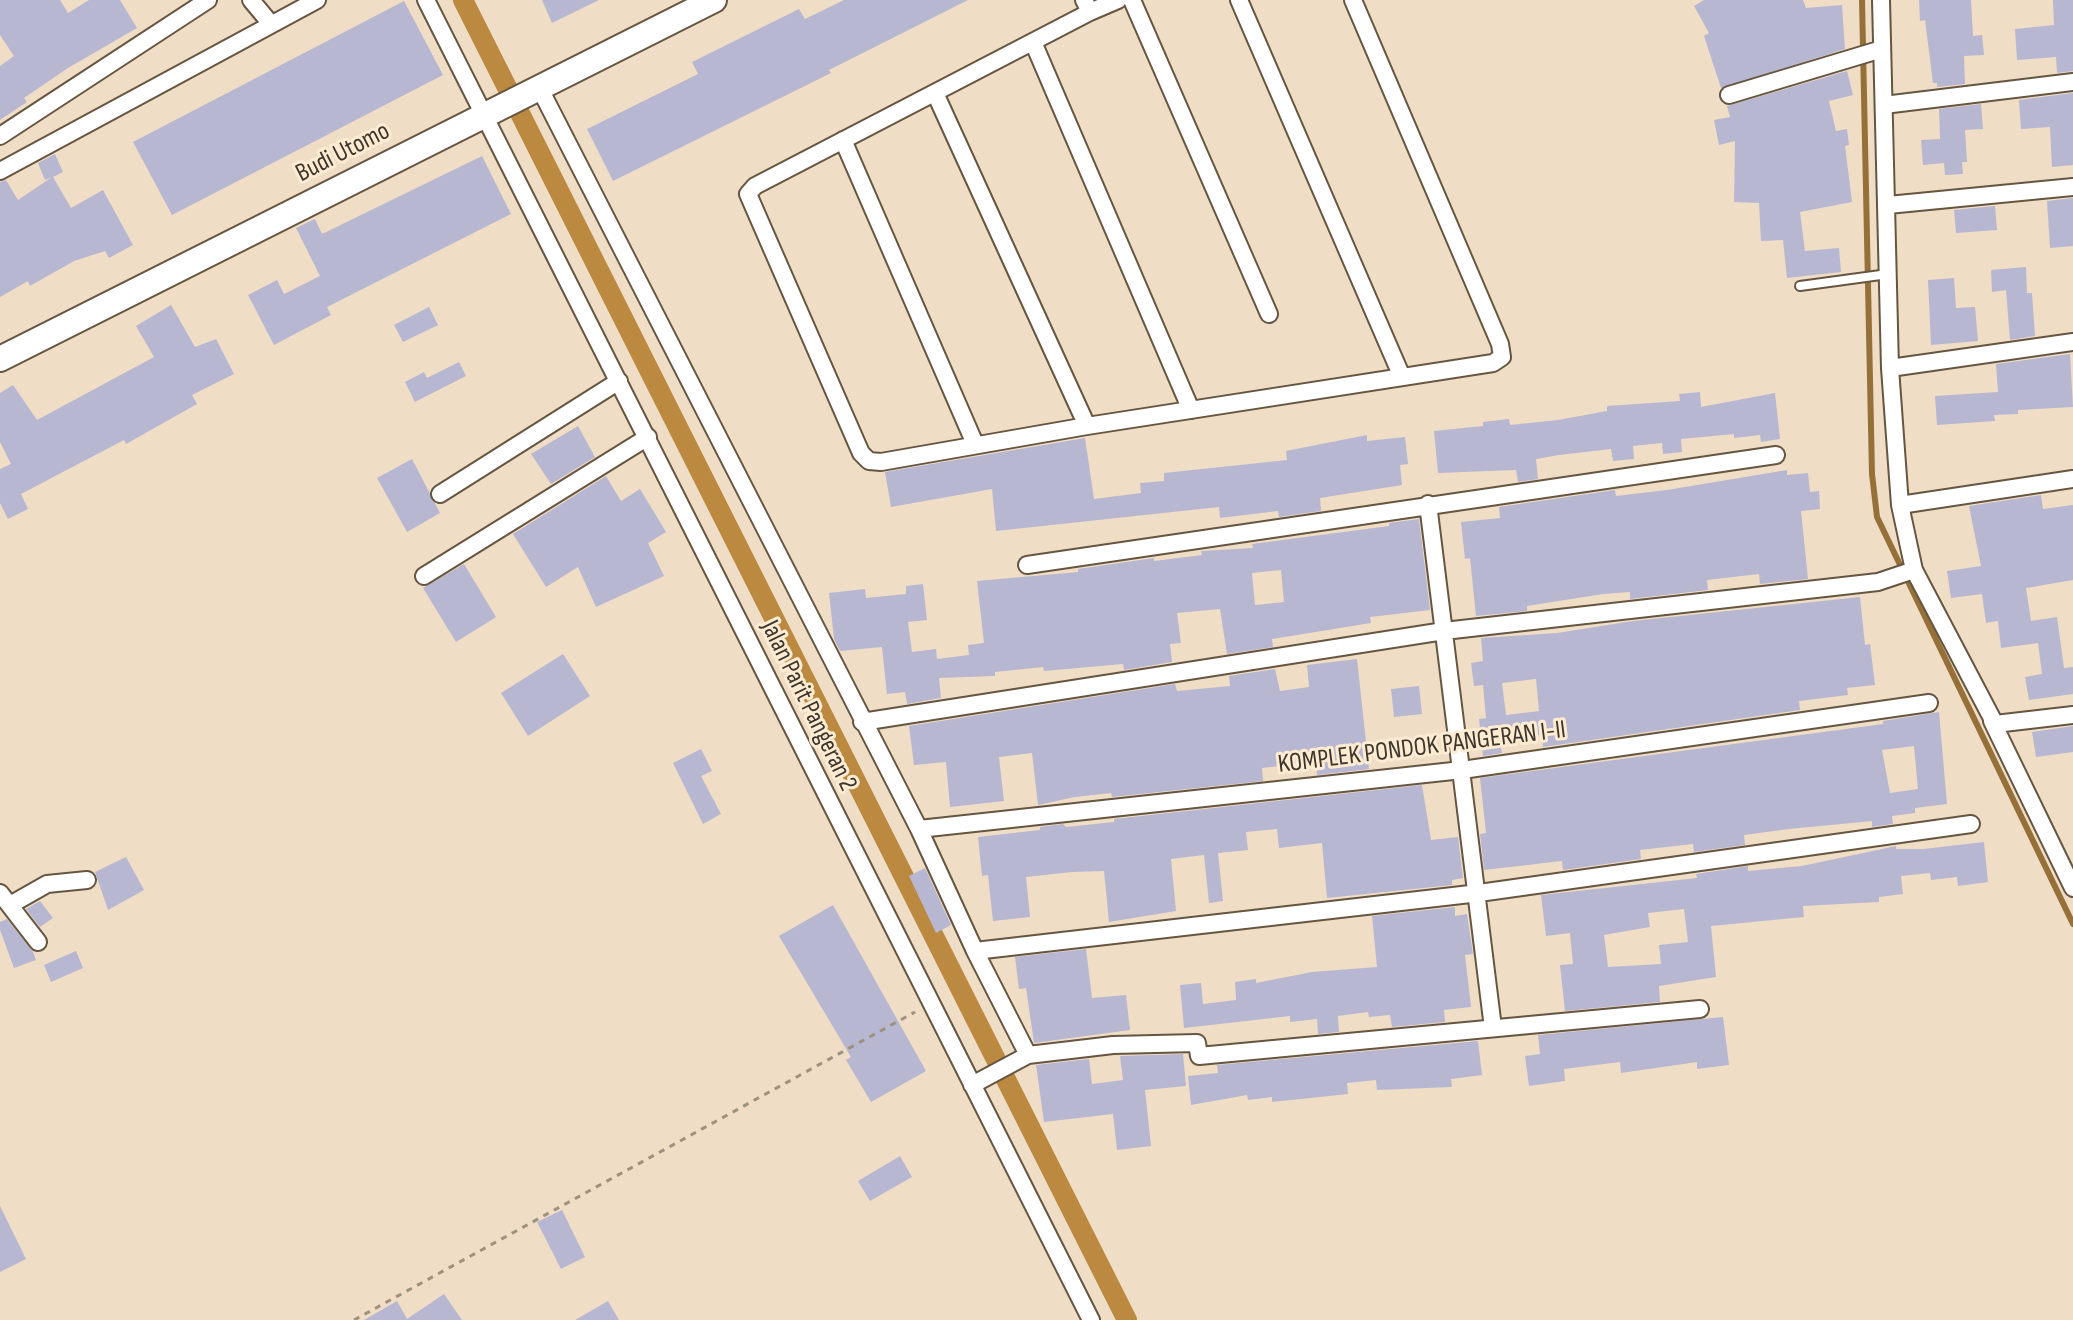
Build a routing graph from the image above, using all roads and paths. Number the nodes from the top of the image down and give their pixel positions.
1 (208, 0) edge
2 (251, 0) edge
3 (317, 0) edge
4 (426, 0) edge
5 (714, 0) edge
6 (1118, 0) edge
7 (1132, 0) edge
8 (1239, 0) edge
9 (1353, 0) edge
10 (1881, 0) edge
11 (1087, 6) edge
12 (271, 24) junction
13 (1033, 42) junction
14 (1877, 50) junction
15 (2073, 82) edge
16 (531, 90) junction
17 (935, 93) junction
18 (1729, 95) dead end
19 (1884, 105) junction
20 (488, 111) junction
21 (0, 136) edge
22 (843, 140) junction
23 (0, 171) edge
24 (2073, 187) edge
25 (1888, 205) junction
26 (1884, 274) junction
27 (1800, 286) dead end
28 (1269, 314) dead end
29 (2073, 342) edge
30 (0, 359) edge
31 (1890, 368) junction
32 (1402, 377) junction
33 (619, 381) junction
34 (1191, 410) junction
35 (1087, 426) junction
36 (648, 437) junction
37 (975, 444) junction
38 (1776, 455) dead end
39 (2073, 479) edge
40 (440, 494) dead end
41 (1428, 504) junction
42 (1900, 505) junction
43 (1027, 565) dead end
44 (1911, 571) junction
45 (424, 576) dead end
46 (1444, 631) junction
47 (1929, 703) dead end
48 (2073, 715) edge
49 (1992, 721) junction
50 (862, 722) junction
51 (1462, 770) junction
52 (1971, 824) dead end
53 (919, 829) junction
54 (87, 880) dead end
55 (2073, 888) edge
56 (1479, 893) junction
57 (5, 899) edge
58 (38, 942) dead end
59 (975, 951) junction
60 (931, 1003) junction
61 (1700, 1009) dead end
62 (1493, 1028) junction
63 (1023, 1058) junction
64 (977, 1082) junction
65 (354, 1320) edge
66 (1091, 1320) edge

1 - 21 street
2 - 12 street
3 - 12 street
4 - 20 street, Jalan Parit Pangeran 2
5 - 16 street, Budi Utomo
6 - 11 street
7 - 28 street
8 - 32 street
9 - 32 street
10 - 14 street
11 - 13 street
12 - 23 street
13 - 17 street
13 - 34 street
14 - 18 street
14 - 19 street
15 - 19 street
16 - 20 street, Budi Utomo
16 - 50 street
17 - 22 street
17 - 35 street
19 - 25 street
20 - 30 street, Budi Utomo
20 - 33 street, Jalan Parit Pangeran 2
22 - 37 street
22 - 37 street
24 - 25 street
25 - 26 street
26 - 27 lane
26 - 31 street
29 - 31 street
31 - 42 street
32 - 34 street
33 - 36 street, Jalan Parit Pangeran 2
33 - 40 street
34 - 35 street
35 - 37 street
36 - 45 street
36 - 60 street, Jalan Parit Pangeran 2
38 - 41 street
39 - 42 street
41 - 43 street
41 - 46 street
42 - 44 street
44 - 46 street
44 - 49 street
46 - 50 street
46 - 51 street
47 - 51 street, KOMPLEK PONDOK PANGERAN I-II
48 - 49 street
49 - 55 street
50 - 53 street
51 - 53 street, KOMPLEK PONDOK PANGERAN I-II
51 - 56 street
52 - 56 street
53 - 59 street
54 - 57 street
56 - 59 street
56 - 62 street
57 - 58 street
59 - 63 street
60 - 64 street, Jalan Parit Pangeran 2
60 - 65 path
61 - 62 street
62 - 63 street
63 - 64 street
64 - 66 street, Jalan Parit Pangeran 2

